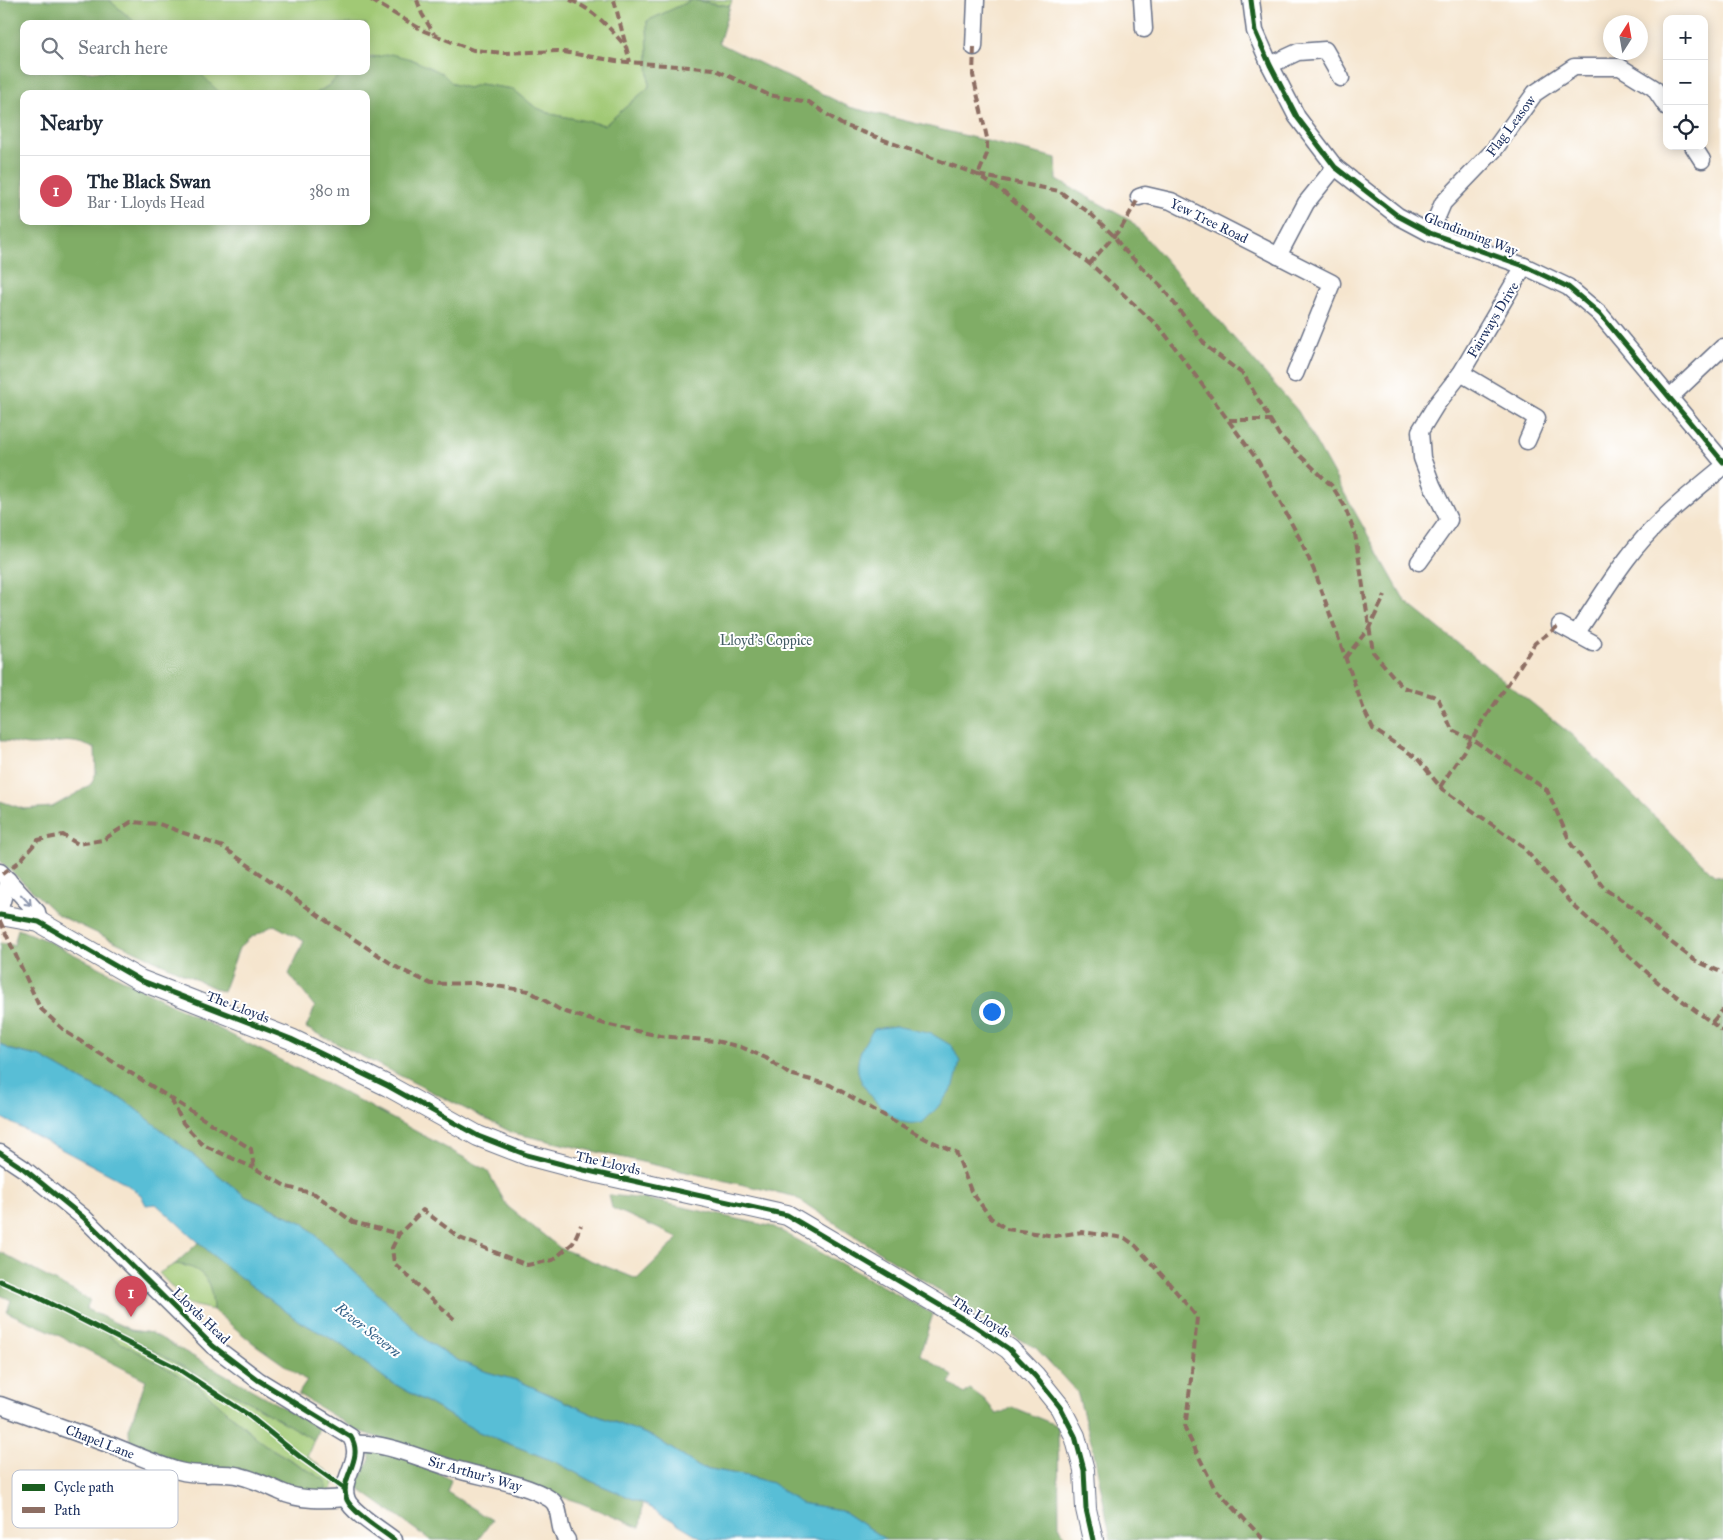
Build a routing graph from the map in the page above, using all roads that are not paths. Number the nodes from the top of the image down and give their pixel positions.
1 (976, 0) edge
2 (1142, 0) edge
3 (1251, 0) edge
4 (1144, 29) dead end
5 (974, 48) dead end
6 (1270, 65) junction
7 (1342, 78) dead end
8 (1666, 105) edge
9 (1696, 150) edge
10 (1702, 160) dead end
11 (1336, 167) junction
12 (1138, 197) dead end
13 (1430, 232) junction
14 (1278, 256) junction
15 (1524, 266) junction
16 (1723, 347) edge
17 (1461, 372) junction
18 (1296, 374) dead end
19 (1669, 398) junction
20 (1527, 441) dead end
21 (1723, 462) edge
22 (1723, 467) edge
23 (1419, 562) dead end
24 (1560, 625) dead end
25 (1576, 634) junction
26 (1593, 643) dead end
27 (4, 876) edge
28 (0, 908) edge
29 (0, 916) edge
30 (39, 922) junction
31 (0, 1154) edge
32 (0, 1405) edge
33 (355, 1444) junction
34 (177, 1470) edge
35 (178, 1470) edge
36 (346, 1498) junction
37 (394, 1540) edge
38 (568, 1540) edge
39 (1093, 1540) edge

1 - 5 street
2 - 4 street
3 - 6 street, Glendinning Way
6 - 7 street
6 - 11 street, Glendinning Way
8 - 13 street, Flag Leasow
9 - 10 street
11 - 13 street, Glendinning Way
11 - 14 street
12 - 14 street, Yew Tree Road
13 - 15 street, Glendinning Way
14 - 18 street, Yew Tree Road
15 - 17 street, Fairways Drive
15 - 19 street, Glendinning Way
16 - 19 street
17 - 20 street, Fairways Drive
17 - 23 street, Fairways Drive
19 - 21 street, Glendinning Way
22 - 25 street
24 - 25 street
25 - 26 street
27 - 28 street
27 -> 30 street
29 - 30 street, The Lloyds
30 - 39 street, The Lloyds
31 - 33 street, Lloyds Head
32 - 34 street, Chapel Lane
33 - 36 street
33 - 38 street, Sir Arthur's Way
35 - 36 street, Chapel Lane
36 - 37 street

